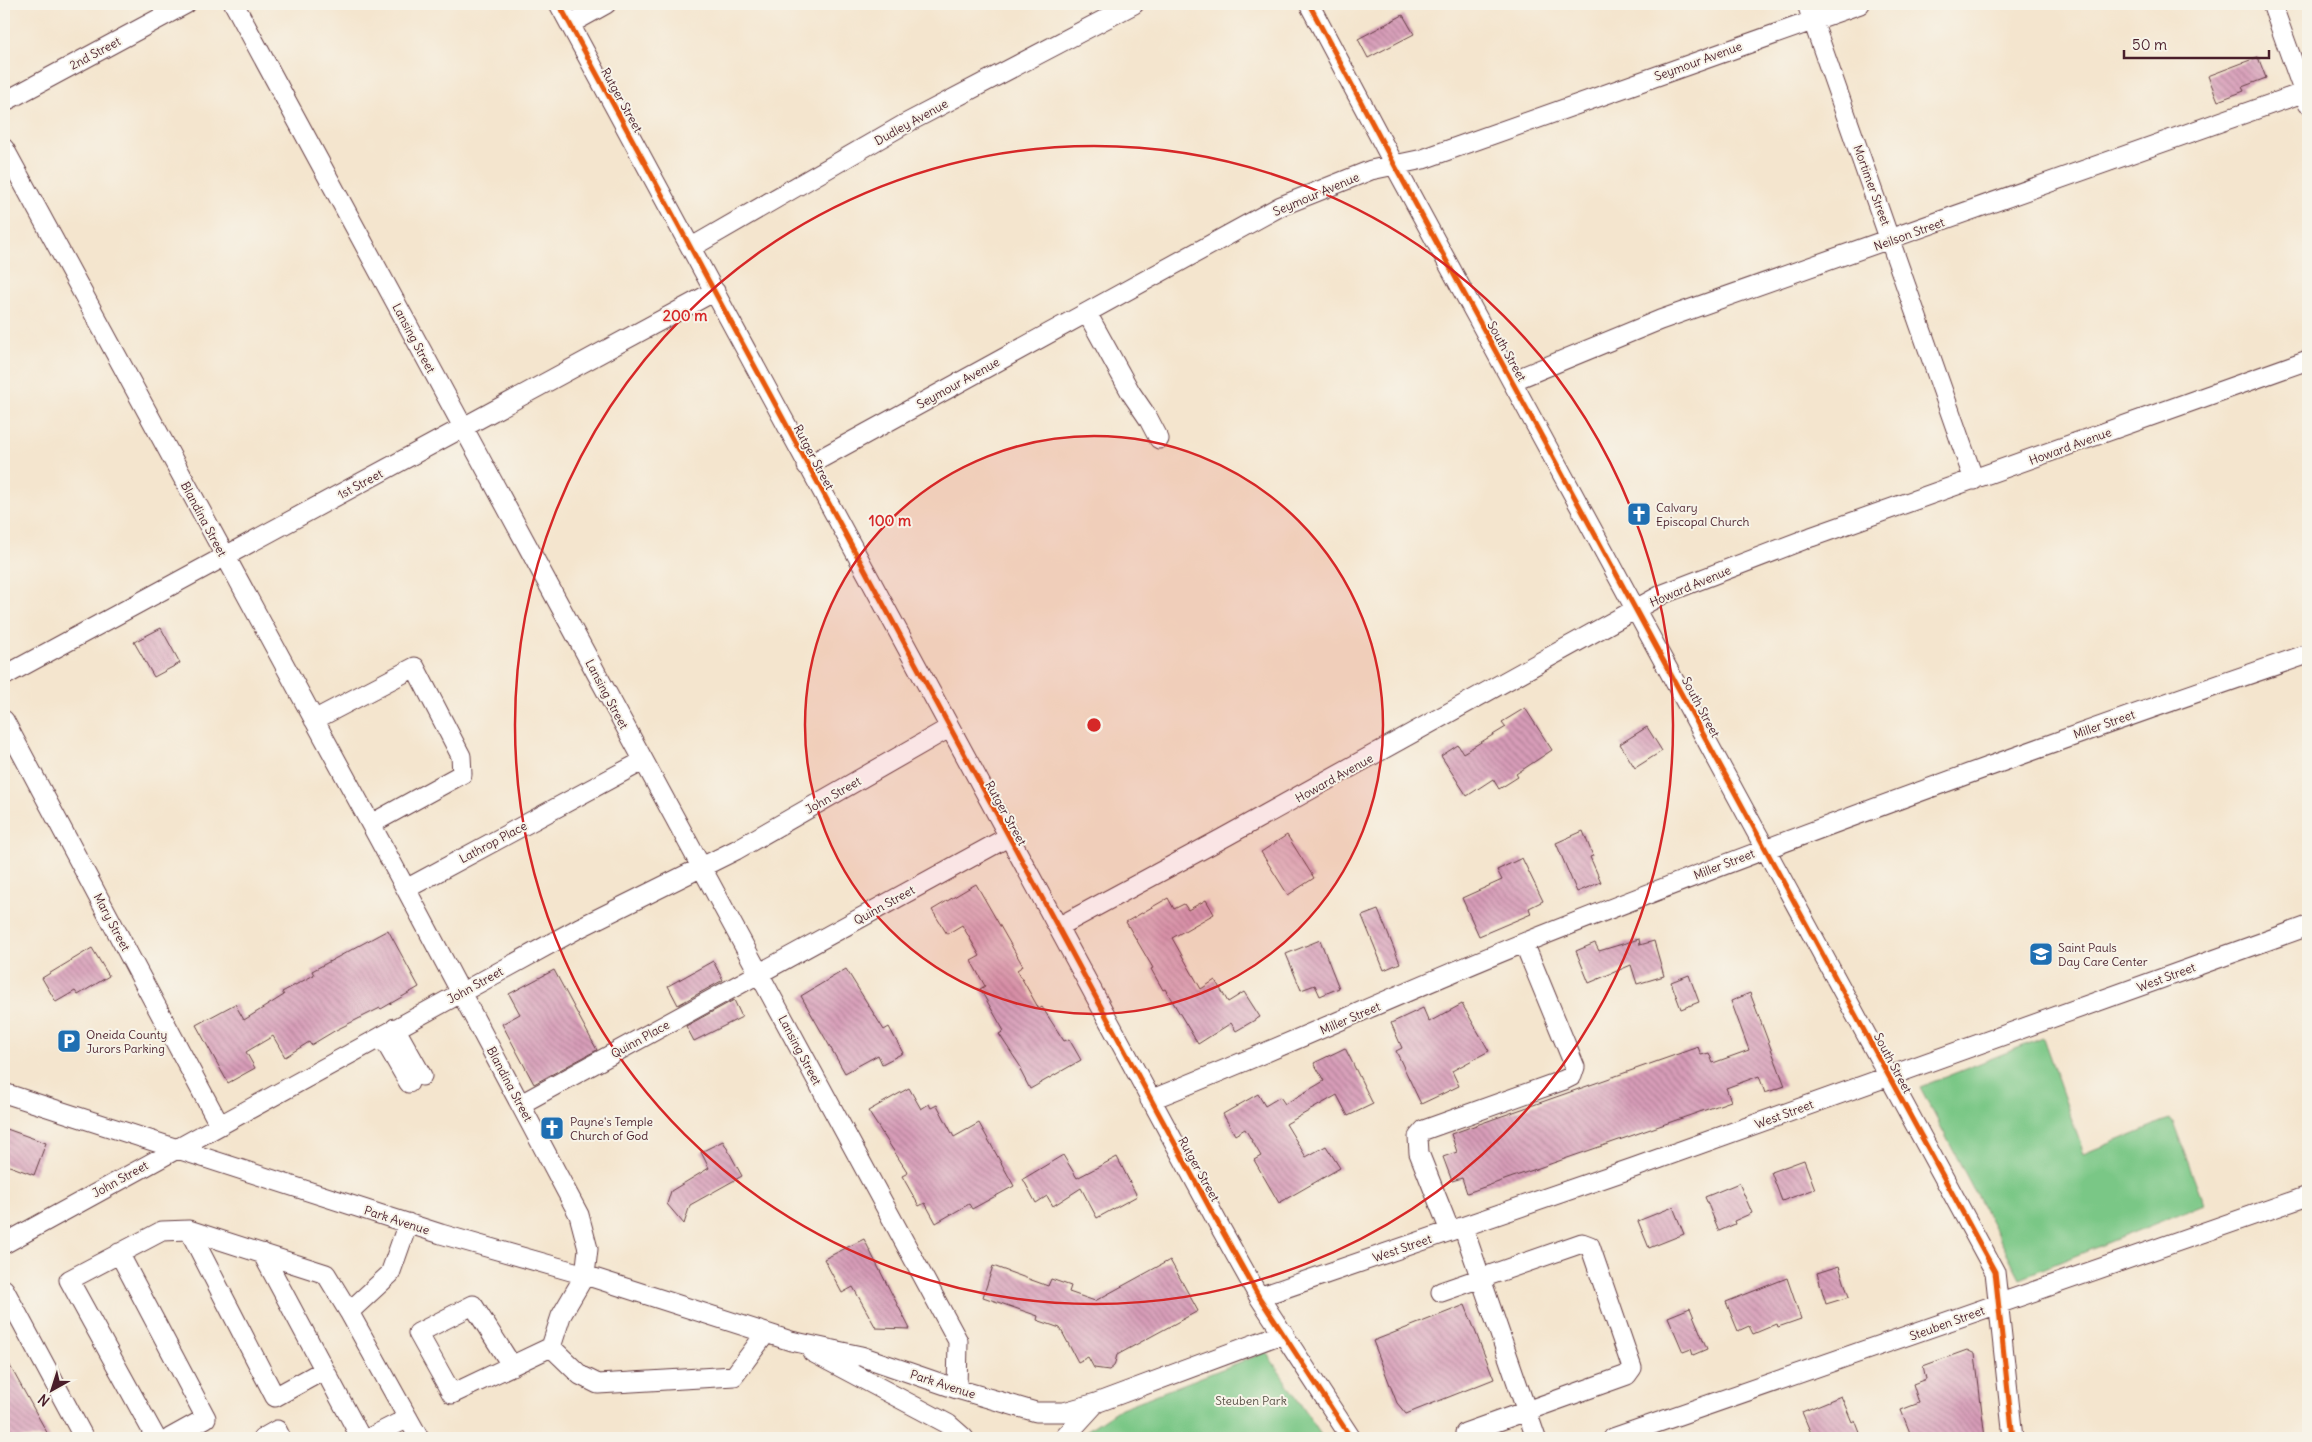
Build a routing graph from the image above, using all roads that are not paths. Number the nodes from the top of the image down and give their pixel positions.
1 (186, 4) edge
2 (234, 4) edge
3 (559, 4) edge
4 (606, 4) edge
5 (1134, 4) edge
6 (1310, 4) edge
7 (1860, 4) edge
8 (2272, 4) edge
9 (1810, 12) edge
10 (570, 24) junction
11 (2307, 96) edge
12 (4, 102) edge
13 (4, 148) edge
14 (1395, 166) junction
15 (1891, 240) junction
16 (692, 247) junction
17 (715, 292) junction
18 (1087, 313) junction
19 (2308, 360) edge
20 (1512, 382) junction
21 (463, 429) junction
22 (1159, 439) dead end
23 (807, 466) junction
24 (1974, 480) junction
25 (225, 556) junction
26 (1637, 609) junction
27 (2308, 654) edge
28 (4, 676) edge
29 (4, 720) edge
30 (314, 720) junction
31 (949, 728) junction
32 (643, 761) junction
33 (371, 824) junction
34 (1008, 837) junction
35 (1766, 848) junction
36 (701, 868) junction
37 (406, 889) junction
38 (2308, 926) edge
39 (1058, 927) junction
40 (1524, 943) junction
41 (759, 974) junction
42 (461, 992) junction
43 (388, 1032) junction
44 (1888, 1076) junction
45 (416, 1080) dead end
46 (4, 1093) edge
47 (1150, 1100) junction
48 (521, 1104) junction
49 (219, 1124) junction
50 (176, 1148) junction
51 (2308, 1196) edge
52 (408, 1223) junction
53 (1456, 1229) junction
54 (189, 1230) junction
55 (4, 1244) edge
56 (119, 1253) junction
57 (262, 1253) junction
58 (585, 1274) junction
59 (1481, 1278) junction
60 (4, 1289) edge
61 (1440, 1292) dead end
62 (1259, 1297) junction
63 (2000, 1304) junction
64 (349, 1312) junction
65 (766, 1333) junction
66 (1284, 1333) junction
67 (791, 1341) junction
68 (551, 1347) junction
69 (512, 1366) junction
70 (324, 1370) junction
71 (957, 1389) junction
72 (1096, 1403) junction
73 (1526, 1411) junction
74 (408, 1418) junction
75 (1465, 1433) dead end
76 (84, 1438) edge
77 (156, 1438) edge
78 (170, 1438) edge
79 (263, 1438) edge
80 (281, 1438) edge
81 (361, 1438) edge
82 (369, 1438) edge
83 (419, 1438) edge
84 (964, 1438) edge
85 (1064, 1438) edge
86 (1352, 1438) edge
87 (1536, 1438) edge
88 (1613, 1438) edge
89 (2013, 1438) edge

1 - 12 street, 2nd Street
2 - 21 street, Lansing Street
3 - 10 street, Rutger Street
4 - 10 street
5 - 16 street, Dudley Avenue
6 - 14 street, South Street
7 - 9 street, Seymour Avenue
8 - 11 street
9 - 14 street, Seymour Avenue
9 - 15 street, Mortimer Street
10 - 16 street, Rutger Street
11 - 15 street, Neilson Street
13 - 25 street, Blandina Street
14 - 18 street, Seymour Avenue
14 - 20 street, South Street
15 - 20 street, Neilson Street
15 - 24 street, Mortimer Street
16 - 17 street, Rutger Street
17 - 21 street, 1st Street
17 - 23 street, Rutger Street
18 - 22 street
18 - 23 street, Seymour Avenue
19 - 24 street, Howard Avenue
20 - 26 street, South Street
21 - 25 street, 1st Street
21 - 32 street, Lansing Street
23 - 31 street, Rutger Street
24 - 26 street, Howard Avenue
25 - 28 street, 1st Street
25 - 30 street, Blandina Street
26 - 35 street, South Street
26 - 39 street, Howard Avenue
27 - 35 street, Miller Street
29 - 49 street, Mary Street
30 - 33 street, Blandina Street
30 - 33 street
31 - 34 street, Rutger Street
31 - 36 street, John Street
32 - 36 street, Lansing Street
32 - 37 street, Lathrop Place
33 - 37 street, Blandina Street
34 - 39 street, Rutger Street
34 - 41 street, Quinn Street
35 - 40 street, Miller Street
35 - 44 street, South Street
36 - 41 street, Lansing Street
36 - 42 street, John Street
37 - 42 street, Blandina Street
38 - 44 street, West Street
39 - 47 street, Rutger Street
40 - 47 street, Miller Street
40 - 53 street
41 - 48 street, Quinn Place
41 - 71 street, Lansing Street
42 - 43 street, John Street
42 - 48 street, Blandina Street
43 - 45 street
43 - 49 street, John Street
44 - 53 street, West Street
44 - 63 street, South Street
46 - 50 street, Park Avenue
47 - 62 street, Rutger Street
48 - 58 street, Blandina Street
49 - 50 street, John Street
50 - 52 street, Park Avenue
50 - 55 street, John Street
51 - 63 street, Steuben Street
52 - 58 street, Park Avenue
52 - 64 street
53 - 59 street
53 - 62 street, West Street
54 - 56 street
54 - 57 street
54 - 70 street
56 - 77 street
56 - 78 street
57 - 64 street
57 - 70 street
58 - 65 street, Park Avenue
58 - 68 street
59 - 61 street
59 - 73 street
59 - 73 street
60 - 76 street
62 - 66 street, Rutger Street
63 - 88 street, Steuben Street
63 - 89 street, South Street
64 - 74 street
65 - 67 street, Park Avenue
65 - 68 street
66 - 72 street
66 - 86 street, Rutger Street
67 - 71 street, Park Avenue
67 - 84 street, Park Avenue
68 - 69 street
69 - 69 street
70 - 81 street
71 - 72 street, Park Avenue
72 - 85 street
73 - 75 street
73 - 87 street
74 - 82 street
74 - 83 street
79 - 80 street

